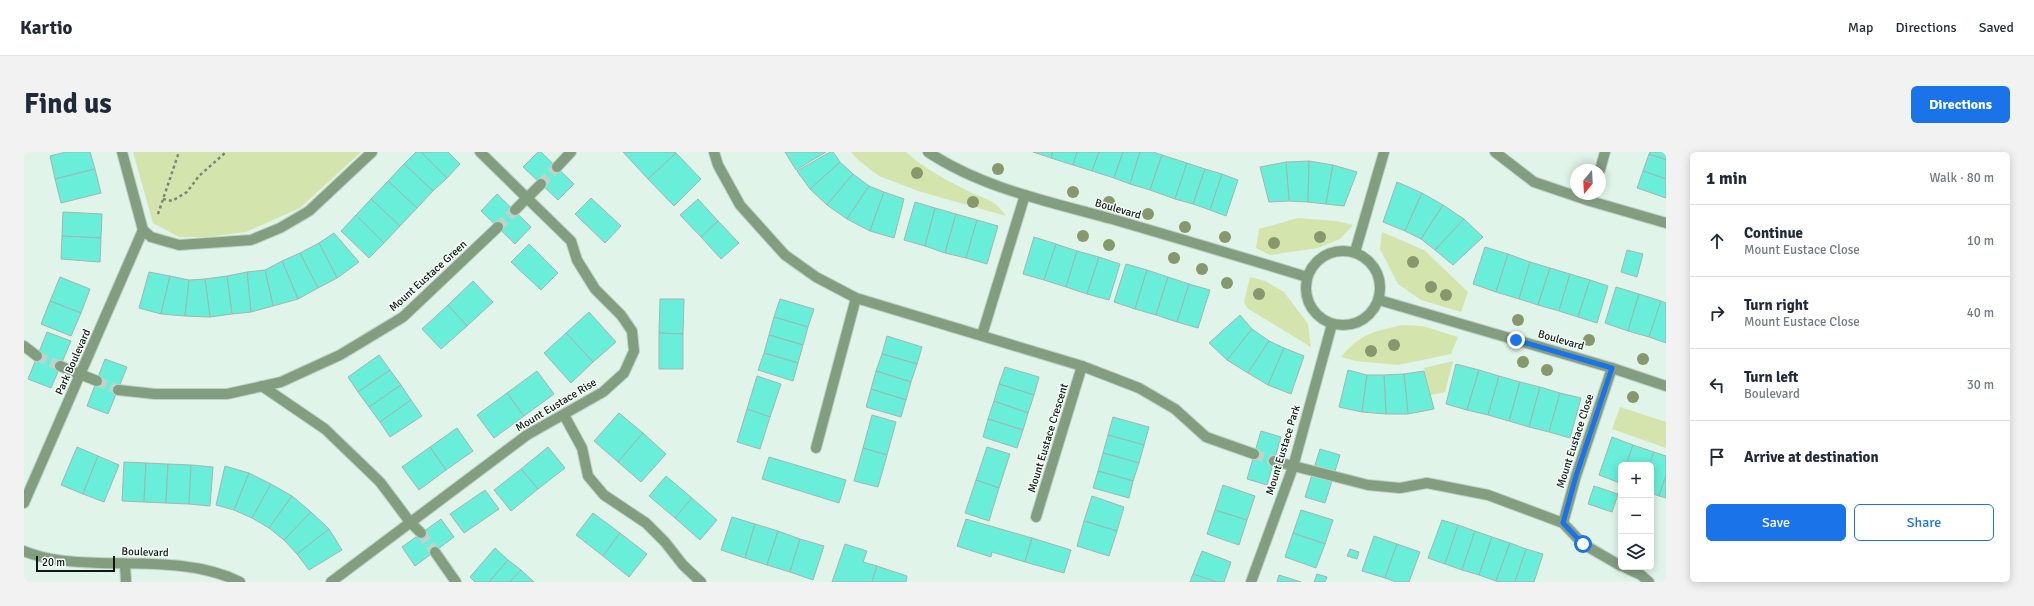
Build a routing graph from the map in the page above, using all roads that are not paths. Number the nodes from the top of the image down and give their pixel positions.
1 (122, 152) edge
2 (372, 152) edge
3 (480, 152) edge
4 (571, 152) edge
5 (714, 152) edge
6 (928, 152) edge
7 (1384, 152) edge
8 (1495, 152) edge
9 (1605, 152) edge
10 (1602, 164) edge
11 (557, 167) tunnel mouth
12 (540, 184) tunnel mouth
13 (1570, 192) edge
14 (1025, 195) junction
15 (527, 198) junction
16 (1597, 200) edge
17 (514, 210) tunnel mouth
18 (1666, 223) edge
19 (498, 227) tunnel mouth
20 (143, 230) junction
21 (1355, 252) junction
22 (1307, 277) junction
23 (856, 298) junction
24 (1379, 300) junction
25 (1332, 324) junction
26 (982, 335) junction
27 (24, 346) edge
28 (37, 356) tunnel mouth
29 (60, 366) tunnel mouth
30 (1082, 366) junction
31 (1612, 368) junction
32 (80, 375) junction
33 (96, 381) tunnel mouth
34 (262, 386) junction
35 (1666, 386) edge
36 (118, 390) tunnel mouth
37 (564, 415) junction
38 (816, 448) dead end
39 (1254, 454) tunnel mouth
40 (1274, 461) tunnel mouth
41 (1293, 467) junction
42 (24, 502) edge
43 (1036, 517) dead end
44 (410, 522) junction
45 (1563, 523) junction
46 (421, 533) tunnel mouth
47 (24, 551) edge
48 (435, 552) tunnel mouth
49 (126, 564) junction
50 (1618, 564) edge
51 (1630, 570) edge
52 (126, 582) edge
53 (240, 582) edge
54 (331, 582) edge
55 (456, 582) edge
56 (701, 582) edge
57 (1251, 582) edge
58 (1649, 582) edge

1 - 20 street
2 - 20 street
3 - 15 street, Mount Eustace Rise
4 - 11 street
5 - 23 street
6 - 14 street, Boulevard
7 - 21 street
8 - 13 street
9 - 10 street
12 - 15 street
14 - 22 street, Boulevard
14 - 26 street
15 - 17 street
15 - 37 street, Mount Eustace Rise
16 - 18 street
19 - 34 street, Mount Eustace Green
20 - 32 street, Park Boulevard
21 - 22 street
21 - 24 street
22 - 25 street
23 - 26 street
23 - 38 street
24 - 25 street
24 - 31 street, Boulevard
25 - 41 street, Mount Eustace Park
26 - 30 street
27 - 28 street
29 - 32 street
30 - 39 street
30 - 43 street, Mount Eustace Crescent
31 - 35 street, Boulevard
31 - 45 street, Mount Eustace Close
32 - 33 street
32 - 42 street, Park Boulevard
34 - 36 street, Mount Eustace Green
34 - 44 street
37 - 44 street, Mount Eustace Rise
37 - 56 street
40 - 41 street
41 - 45 street
41 - 57 street, Mount Eustace Park
44 - 46 street
44 - 54 street, Mount Eustace Rise
45 - 50 street
47 - 49 street, Boulevard
48 - 55 street
49 - 52 street
49 - 53 street, Boulevard
51 - 58 street

